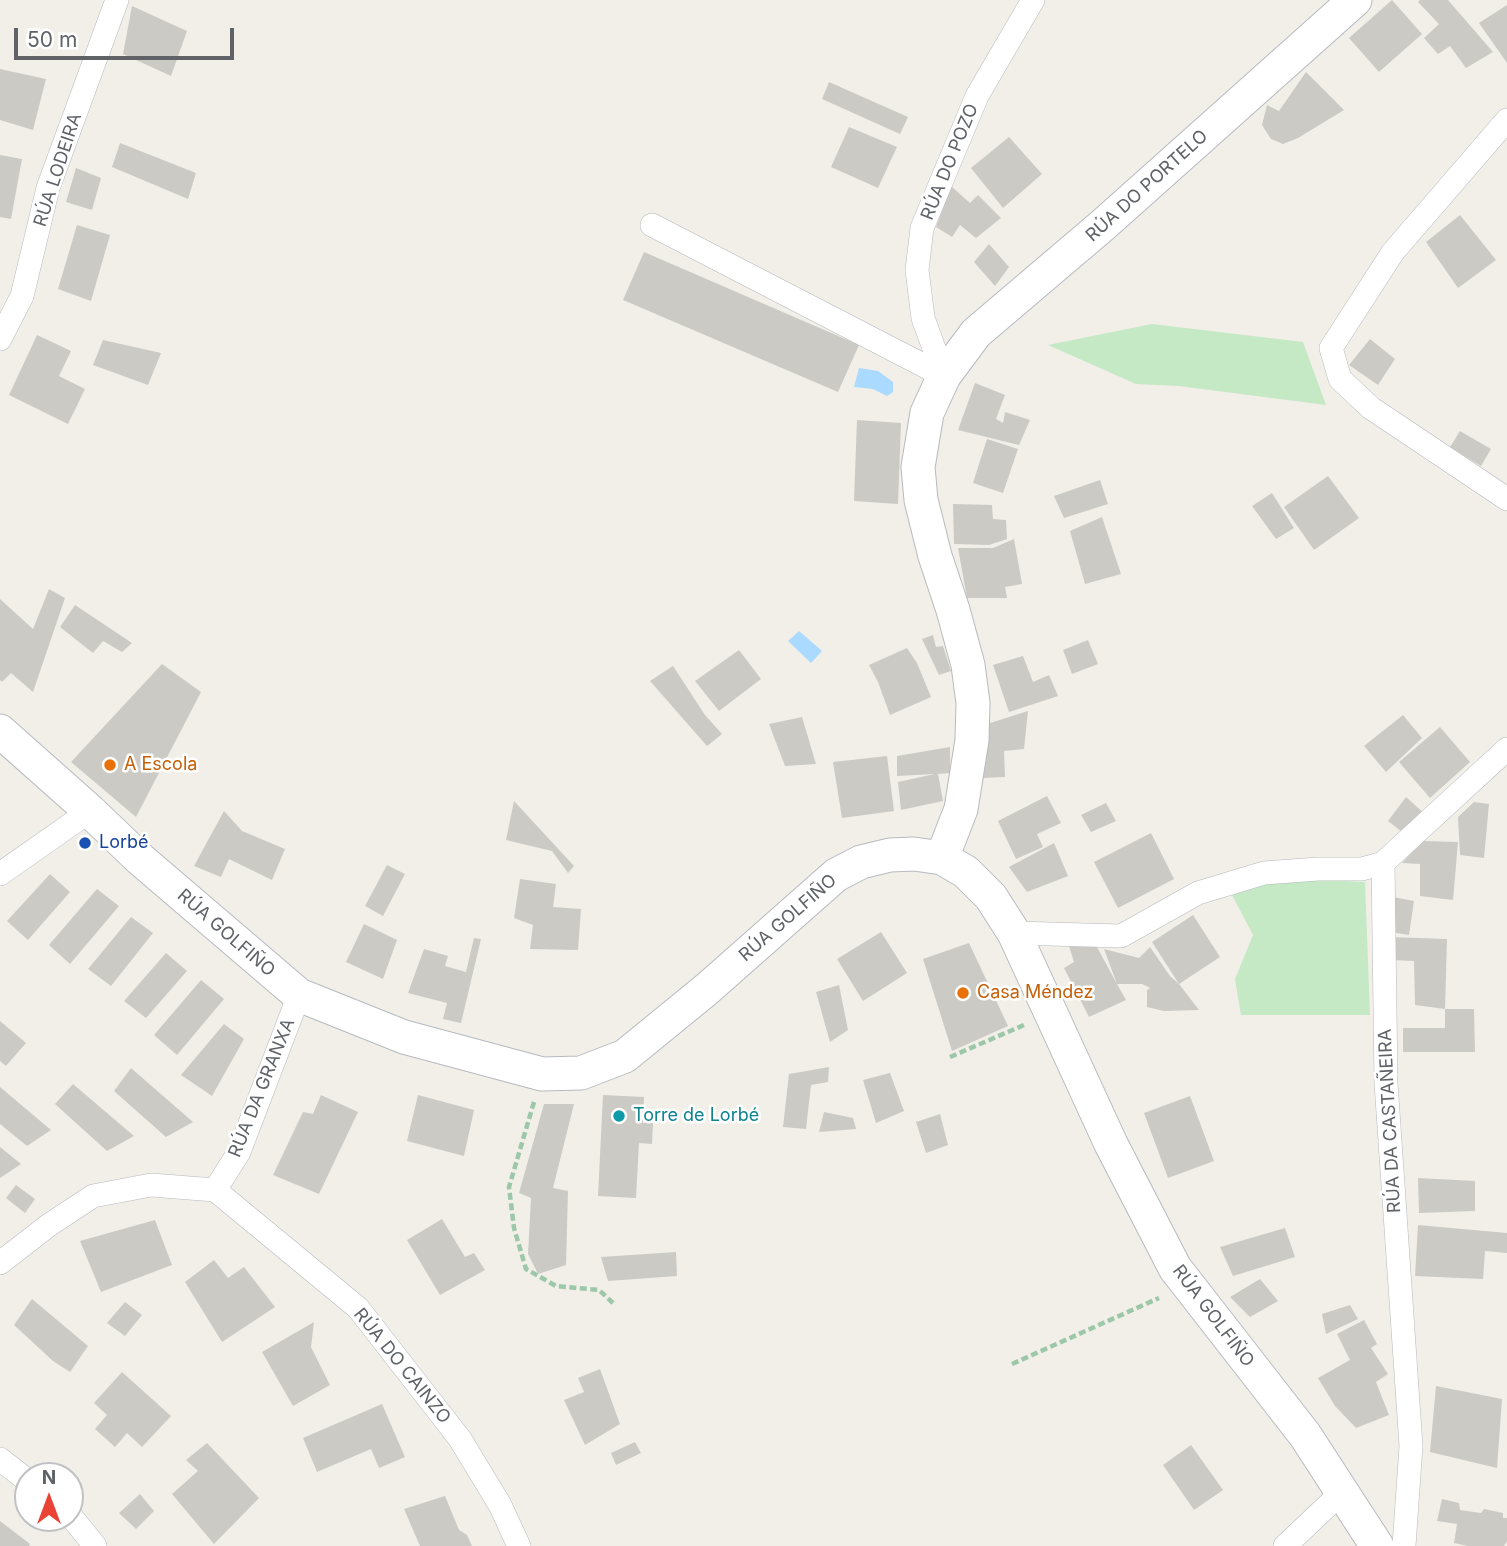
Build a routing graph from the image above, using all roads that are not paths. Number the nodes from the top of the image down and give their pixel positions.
1 (117, 0) edge
2 (1033, 0) edge
3 (1355, 0) edge
4 (1507, 120) edge
5 (652, 225) dead end
6 (0, 339) edge
7 (944, 376) junction
8 (1507, 499) edge
9 (0, 731) edge
10 (1507, 749) edge
11 (90, 811) junction
12 (942, 858) junction
13 (1383, 863) junction
14 (0, 874) edge
15 (1014, 933) junction
16 (299, 996) junction
17 (215, 1190) junction
18 (0, 1263) edge
19 (0, 1459) edge
20 (14, 1470) edge
21 (1342, 1493) junction
22 (84, 1532) edge
23 (95, 1546) edge
24 (519, 1546) edge
25 (1285, 1546) edge
26 (1377, 1546) edge
27 (1404, 1546) edge

1 - 6 street, RÚA LODEIRA
2 - 7 street, RÚA DO POZO
3 - 7 main road, RÚA DO PORTELO
4 - 8 street
5 - 7 street
7 - 12 main road, RÚA DO PORTELO
9 - 11 main road, RÚA GOLFIÑO
10 - 13 street
11 - 14 street
11 - 16 main road, RÚA GOLFIÑO
12 - 15 main road, RÚA GOLFIÑO
12 - 16 main road, RÚA GOLFIÑO
13 - 15 street
13 - 27 street, RÚA DA CASTAÑEIRA
15 - 21 main road, RÚA GOLFIÑO
16 - 17 street, RÚA DA GRANXA
17 - 18 street
17 - 24 street, RÚA DO CAINZO
19 - 20 street
21 - 25 street
21 - 26 main road, RÚA GOLFIÑO
22 - 23 street

